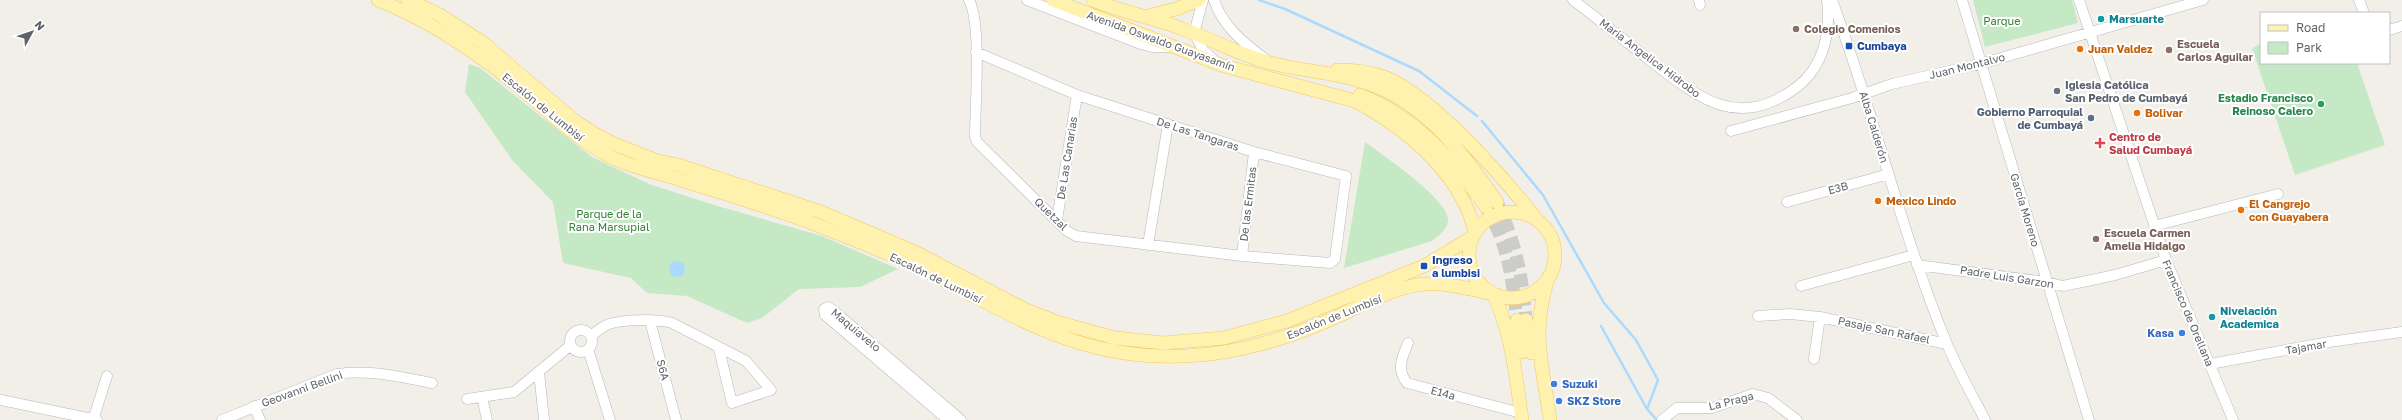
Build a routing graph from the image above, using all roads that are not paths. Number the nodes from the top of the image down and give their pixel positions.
1 (378, 0) edge
2 (408, 0) edge
3 (969, 0) edge
4 (1027, 0) edge
5 (1053, 0) edge
6 (1093, 0) edge
7 (1199, 0) edge
8 (1203, 0) edge
9 (1214, 0) edge
10 (1573, 0) edge
11 (1827, 0) edge
12 (1832, 0) edge
13 (1962, 0) edge
14 (2079, 0) edge
15 (2203, 0) edge
16 (2359, 0) edge
17 (2364, 12) edge
18 (1145, 17) junction
19 (2402, 26) edge
20 (2390, 30) edge
21 (2090, 32) junction
22 (1194, 33) junction
23 (1176, 47) junction
24 (976, 52) junction
25 (1268, 62) junction
26 (1980, 64) junction
27 (1221, 66) junction
28 (1319, 70) junction
29 (1317, 90) junction
30 (1864, 94) junction
31 (1077, 95) junction
32 (1168, 124) junction
33 (1731, 131) dead end
34 (1254, 152) junction
35 (1888, 174) junction
36 (2278, 194) dead end
37 (1787, 202) dead end
38 (1057, 220) junction
39 (1537, 220) junction
40 (2154, 226) junction
41 (1473, 235) junction
42 (1148, 245) junction
43 (1242, 256) junction
44 (1335, 259) joint
45 (1916, 260) junction
46 (2166, 260) junction
47 (1548, 279) junction
48 (2046, 282) junction
49 (1801, 286) dead end
50 (1492, 294) junction
51 (1758, 316) dead end
52 (1820, 317) junction
53 (650, 321) junction
54 (2402, 332) edge
55 (591, 336) junction
56 (1408, 343) dead end
57 (1947, 344) junction
58 (571, 345) junction
59 (588, 349) junction
60 (719, 349) junction
61 (1814, 359) dead end
62 (2210, 364) junction
63 (539, 372) junction
64 (107, 376) dead end
65 (432, 383) dead end
66 (482, 397) junction
67 (467, 399) dead end
68 (1, 400) edge
69 (254, 406) junction
70 (1524, 418) edge
71 (95, 420) edge
72 (222, 420) edge
73 (260, 420) edge
74 (487, 420) edge
75 (544, 420) edge
76 (610, 420) edge
77 (676, 420) edge
78 (948, 420) edge
79 (961, 420) edge
80 (1541, 420) edge
81 (1550, 420) edge
82 (1662, 420) edge
83 (1797, 420) edge
84 (1985, 420) edge
85 (2089, 420) edge
86 (2233, 420) edge

1 - 50 main road, Escalón de Lumbisí
2 - 41 main road, Escalón de Lumbisí
3 - 24 street, Quetzal
4 - 23 street
5 - 23 main road, Avenida Oswaldo Guayasamín
6 - 18 main road, Avenida Oswaldo Guayasamín
7 - 18 main road
8 - 22 street
9 - 25 street
10 - 11 street, Maria Angelica Hidrobo
12 - 30 street, Alba Calderón
13 - 26 street, García Moreno
14 - 21 street, Francisco de Orellana
15 - 21 street, Juan Montalvo
16 - 17 street
18 - 22 main road, Avenida Oswaldo Guayasamín
19 - 20 street
21 - 26 street, Juan Montalvo
21 - 40 street, Francisco de Orellana
22 - 25 main road, Avenida Oswaldo Guayasamín
22 - 27 street
23 - 27 main road, Avenida Oswaldo Guayasamín
24 - 31 street, De Las Tangaras
24 - 38 street, Quetzal
25 - 28 main road, Avenida Oswaldo Guayasamín
26 - 30 street, Juan Montalvo
26 - 48 street, García Moreno
27 - 29 main road, Avenida Oswaldo Guayasamín
28 - 29 main road, Avenida Oswaldo Guayasamín
28 - 39 main road, Avenida Oswaldo Guayasamín
29 - 41 main road, Avenida Oswaldo Guayasamín
30 - 33 street, Juan Montalvo
30 - 35 street, Alba Calderón
31 - 32 street, De Las Tangaras
31 - 38 street, De Las Canarias
32 - 34 street, De Las Tangaras
32 - 42 street
34 - 43 street, De las Ermitas
34 - 44 street, De Las Tangaras
35 - 37 street, E3B
35 - 45 street, Alba Calderón
36 - 40 street
38 - 42 street, Quetzal
39 - 41 main road
39 - 47 main road
40 - 46 street, Francisco de Orellana
41 - 50 main road
42 - 43 street, Quetzal
43 - 44 street, Quetzal
45 - 48 street, Padre Luis Garzon
45 - 49 street, Padre Luis Garzon
45 - 57 street, Alba Calderón
46 - 48 street, Padre Luis Garzon
46 - 62 street, Francisco de Orellana
47 - 50 main road
47 - 81 main road
48 - 85 street, García Moreno
50 - 70 main road
51 - 52 street, Pasaje San Rafael
52 - 57 street, Pasaje San Rafael
52 - 61 street
53 - 55 street
53 - 60 street
53 - 77 street, S6A
54 - 62 street, Tajamar
55 - 58 street
55 - 59 street
56 - 70 street, E14a
57 - 84 street, Alba Calderón
58 - 59 street
58 - 63 street
59 - 76 street
60 - 60 street
62 - 86 street, Francisco de Orellana
63 - 66 street
63 - 75 street
64 - 71 street
65 - 69 street, Geovanni Bellini
66 - 67 street
66 - 74 street
68 - 71 street
69 - 72 street, Geovanni Bellini
69 - 73 street
70 - 80 main road
78 - 79 street, Maquiavelo
82 - 83 street, La Praga

